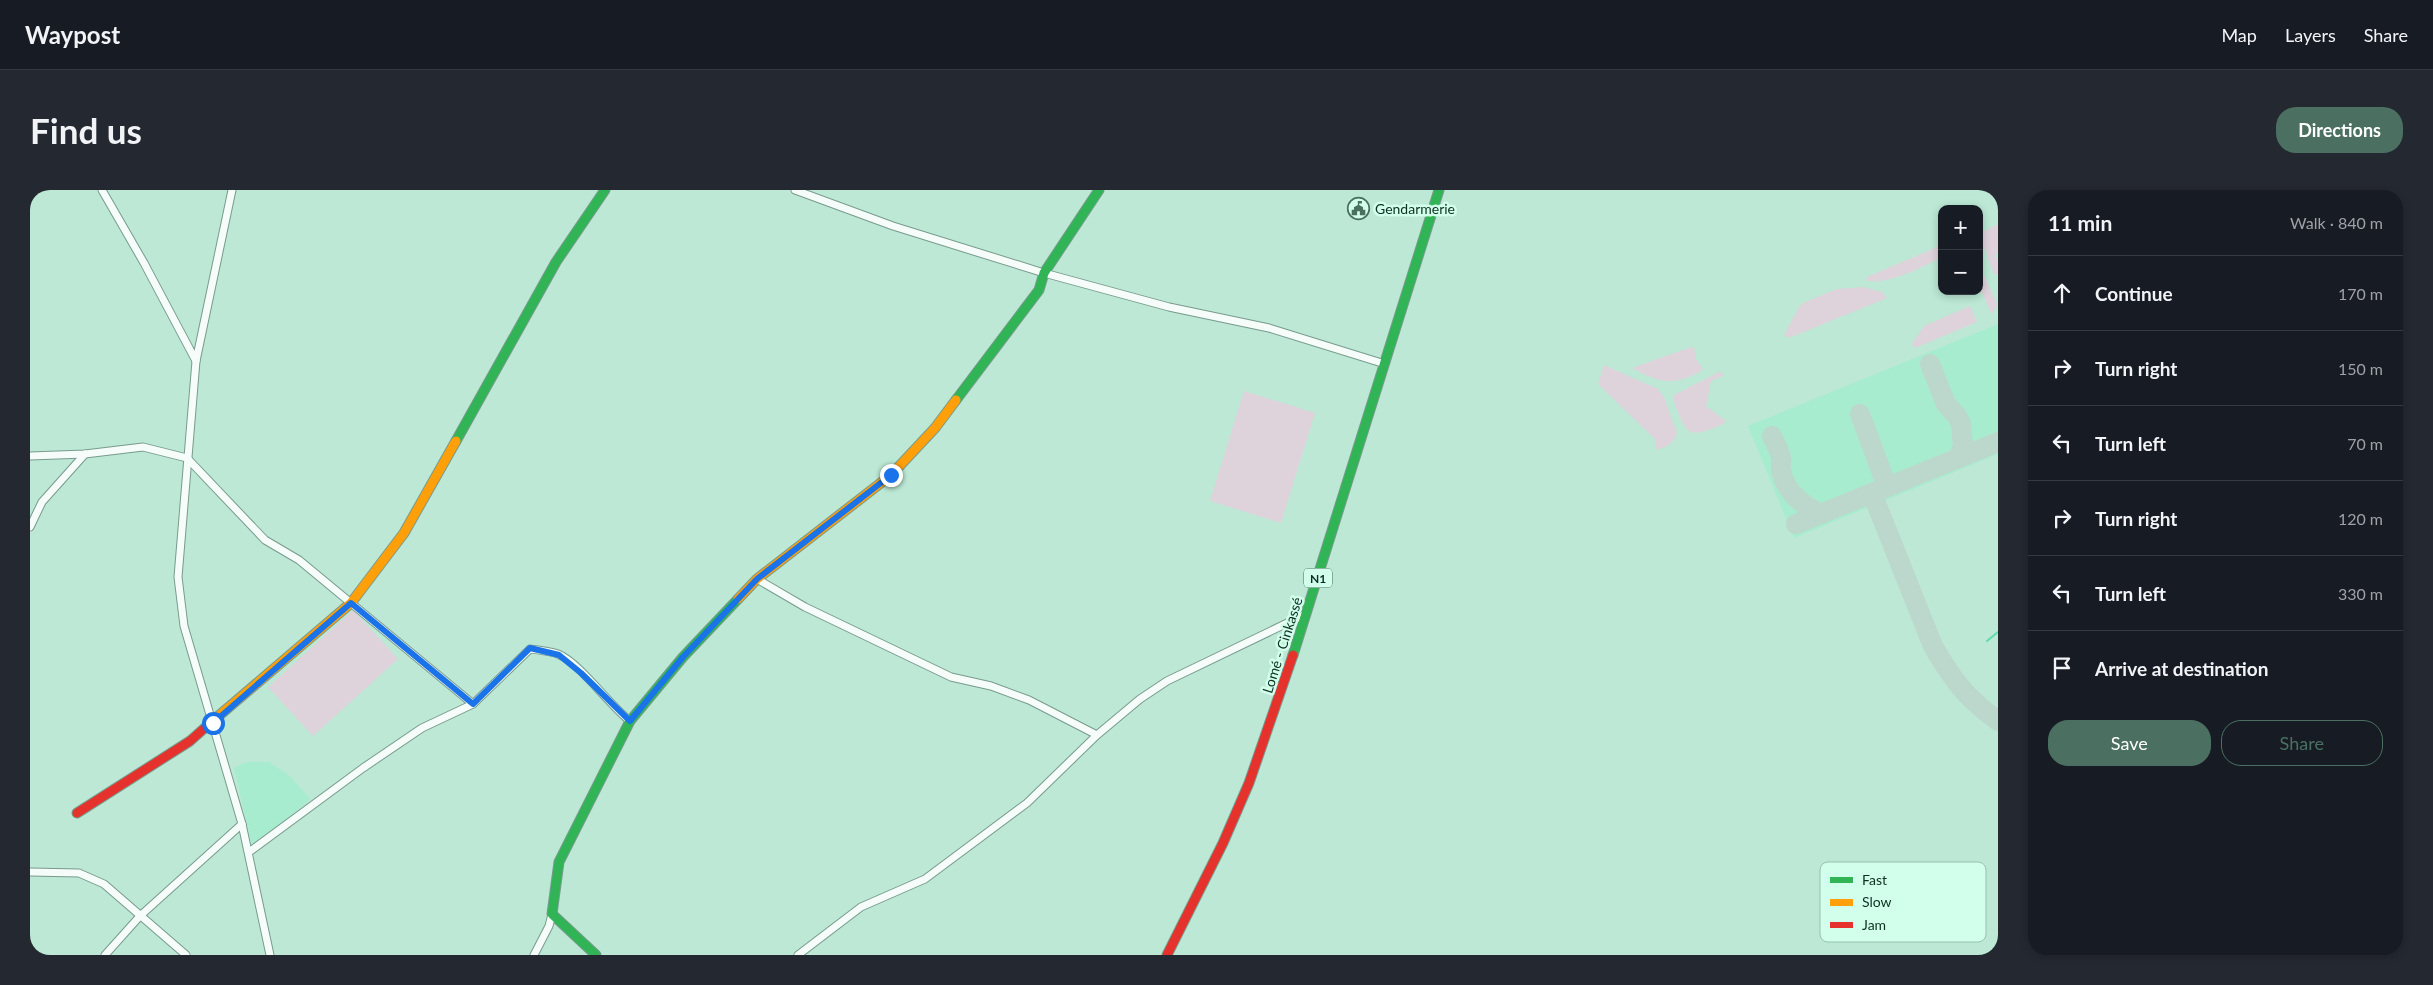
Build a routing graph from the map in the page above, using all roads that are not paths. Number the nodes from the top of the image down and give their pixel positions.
1 (102, 190) edge
2 (232, 190) edge
3 (605, 190) edge
4 (795, 190) edge
5 (1099, 190) edge
6 (1440, 190) edge
7 (1044, 274) junction
8 (196, 361) junction
9 (1385, 364) junction
10 (85, 454) junction
11 (30, 456) edge
12 (187, 458) junction
13 (30, 527) edge
14 (757, 579) junction
15 (351, 603) junction
16 (1307, 613) junction
17 (473, 704) junction
18 (630, 721) junction
19 (213, 723) junction
20 (1097, 735) junction
21 (77, 813) dead end
22 (242, 824) junction
23 (249, 852) junction
24 (30, 872) edge
25 (552, 914) junction
26 (140, 916) junction
27 (105, 955) edge
28 (186, 955) edge
29 (270, 955) edge
30 (534, 955) edge
31 (596, 955) edge
32 (798, 955) edge
33 (1167, 955) edge

1 - 8 street
2 - 8 street
3 - 15 main road
4 - 7 street
5 - 7 main road
6 - 9 main road, Lomé - Cinkassé / N1
7 - 9 street
7 - 14 main road
8 - 12 street
9 - 16 main road, Lomé - Cinkassé / N1
10 - 11 street
10 - 12 street
10 - 13 street
12 - 15 street
12 - 19 street
14 - 18 main road
14 - 20 street
15 - 17 street
15 - 19 main road
16 - 20 street
16 - 33 main road, Lomé - Cinkassé / N1
17 - 18 street
17 - 23 street
18 - 25 main road
19 - 21 main road
19 - 22 street
20 - 32 street
22 - 23 street
22 - 26 street
23 - 29 street
24 - 26 street
25 - 30 street
25 - 31 main road
26 - 27 street
26 - 28 street

